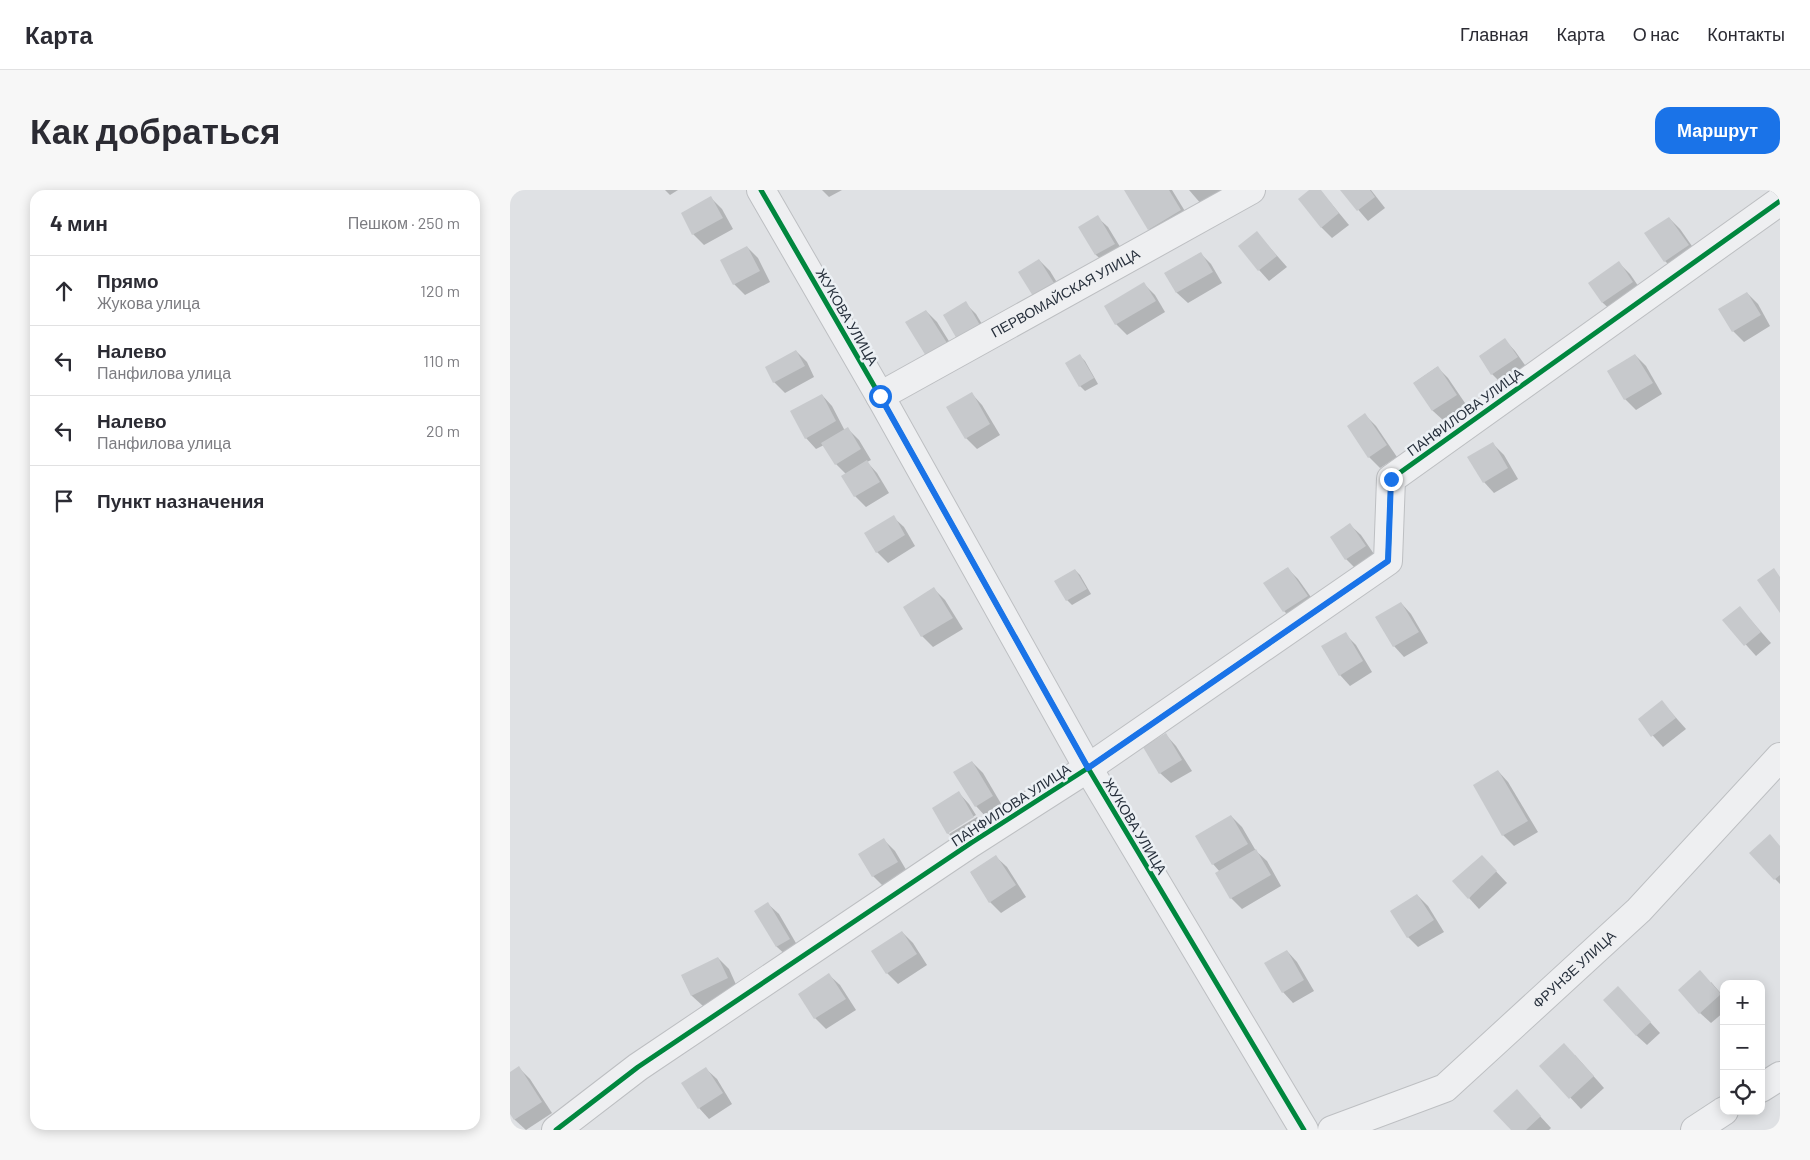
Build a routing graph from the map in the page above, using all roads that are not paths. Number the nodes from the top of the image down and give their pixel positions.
1 (761, 190) edge
2 (1251, 190) edge
3 (1780, 201) edge
4 (880, 396) junction
5 (1780, 757) edge
6 (1088, 768) junction
7 (1780, 1076) edge
8 (1765, 1085) edge
9 (1720, 1114) edge
10 (556, 1130) edge
11 (1304, 1130) edge
12 (1332, 1130) edge
13 (1695, 1130) edge

1 - 4 street, ЖУКОВА УЛИЦА
2 - 4 street, ПЕРВОМАЙСКАЯ УЛИЦА
3 - 6 street, ПАНФИЛОВА УЛИЦА
4 - 6 street, ЖУКОВА УЛИЦА
5 - 12 street, ФРУНЗЕ УЛИЦА
6 - 10 street, ПАНФИЛОВА УЛИЦА
6 - 11 street, ЖУКОВА УЛИЦА
7 - 8 street
9 - 13 street

